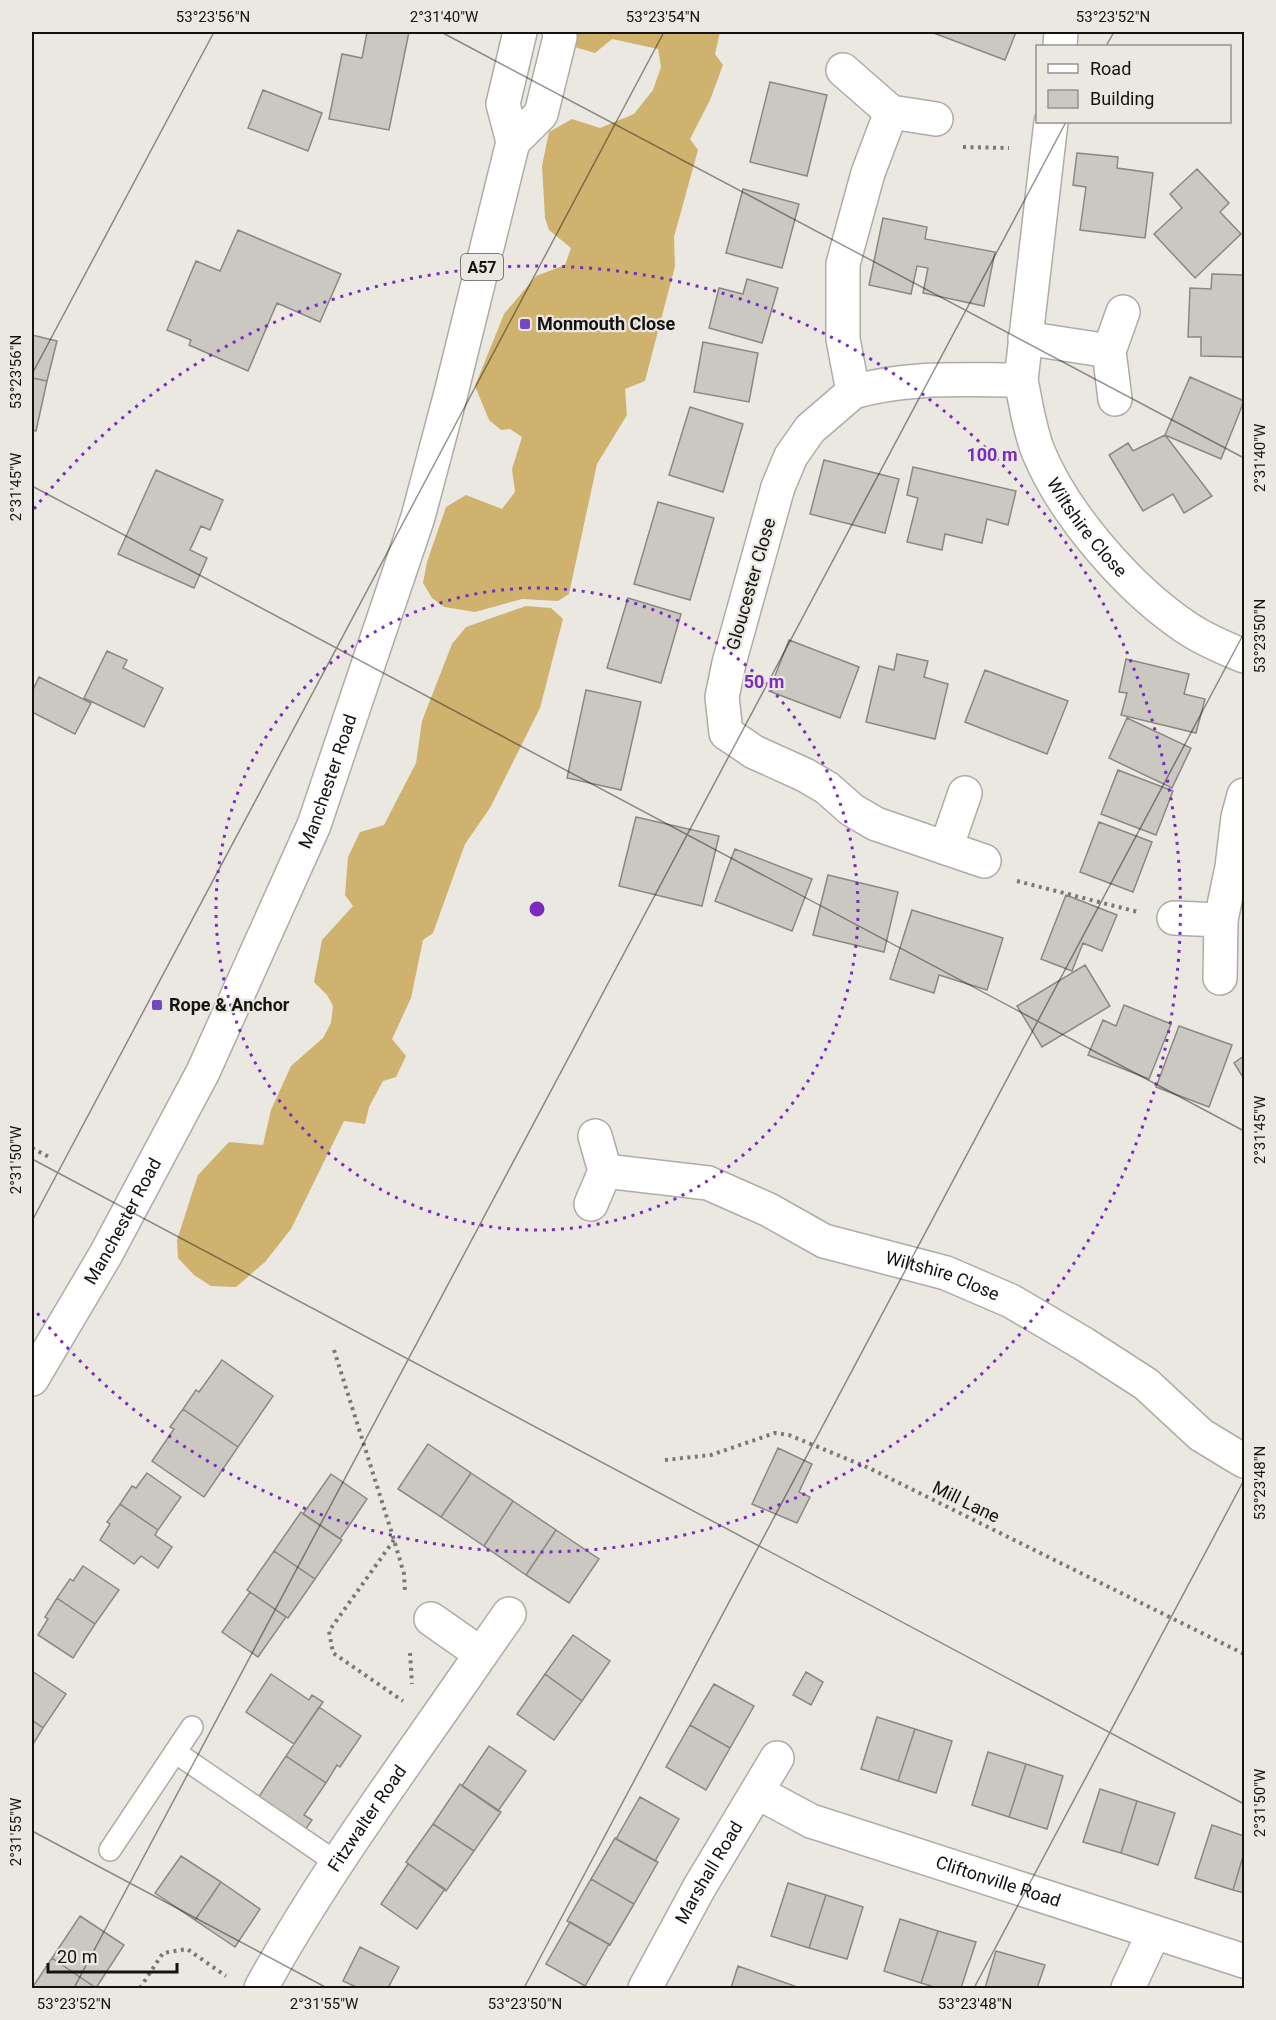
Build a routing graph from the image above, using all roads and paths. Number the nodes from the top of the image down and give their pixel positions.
1 (520, 32) edge
2 (559, 32) edge
3 (843, 69) dead end
4 (891, 112) junction
5 (936, 118) joint
6 (1049, 135) edge
7 (513, 142) junction
8 (1124, 312) dead end
9 (1025, 338) junction
10 (1109, 351) junction
11 (1021, 380) junction
12 (853, 392) junction
13 (1115, 399) dead end
14 (1245, 656) edge
15 (965, 793) dead end
16 (1245, 795) edge
17 (946, 848) junction
18 (984, 861) joint
19 (1174, 918) joint
20 (1221, 920) junction
21 (1220, 978) dead end
22 (595, 1136) dead end
23 (32, 1148) edge
24 (51, 1158) dead end
25 (605, 1172) junction
26 (591, 1204) dead end
27 (334, 1350) dead end
28 (32, 1379) edge
29 (665, 1460) dead end
30 (1245, 1461) edge
31 (394, 1540) junction
32 (418, 1611) joint
33 (509, 1614) dead end
34 (409, 1650) dead end
35 (482, 1654) junction
36 (1245, 1654) edge
37 (412, 1685) dead end
38 (192, 1727) dead end
39 (417, 1748) junction
40 (175, 1752) junction
41 (777, 1758) dead end
42 (757, 1792) junction
43 (110, 1850) dead end
44 (337, 1863) junction
45 (1154, 1932) junction
46 (1245, 1961) edge
47 (248, 1985) edge
48 (140, 1989) edge
49 (645, 1989) edge
50 (1128, 1989) edge

1 - 7 street, Manchester Road / A57
2 - 7 street
3 - 4 street
4 - 5 street
4 - 12 street
5 - 6 path
6 - 9 street, Wiltshire Close
7 - 28 street, Manchester Road / A57
8 - 10 street
9 - 10 street
9 - 11 street, Wiltshire Close
10 - 13 street
11 - 12 street, Gloucester Close
11 - 14 street, Wiltshire Close
12 - 17 street, Gloucester Close
15 - 17 street
16 - 20 street
17 - 18 street, Gloucester Close
18 - 19 path
19 - 20 street
20 - 21 street
22 - 25 street
23 - 24 path
25 - 26 street
25 - 30 street, Wiltshire Close
27 - 31 path
29 - 36 path, Mill Lane
31 - 32 path
31 - 39 path
32 - 35 street
33 - 35 street, Fitzwalter Road
34 - 37 path
35 - 39 street, Fitzwalter Road
38 - 40 lane
39 - 44 street, Fitzwalter Road
40 - 43 lane
40 - 44 lane
41 - 42 street, Marshall Road
42 - 45 street, Cliftonville Road
42 - 49 street, Marshall Road
44 - 47 street, Fitzwalter Road
45 - 46 street, Cliftonville Road
45 - 50 street
47 - 48 path

